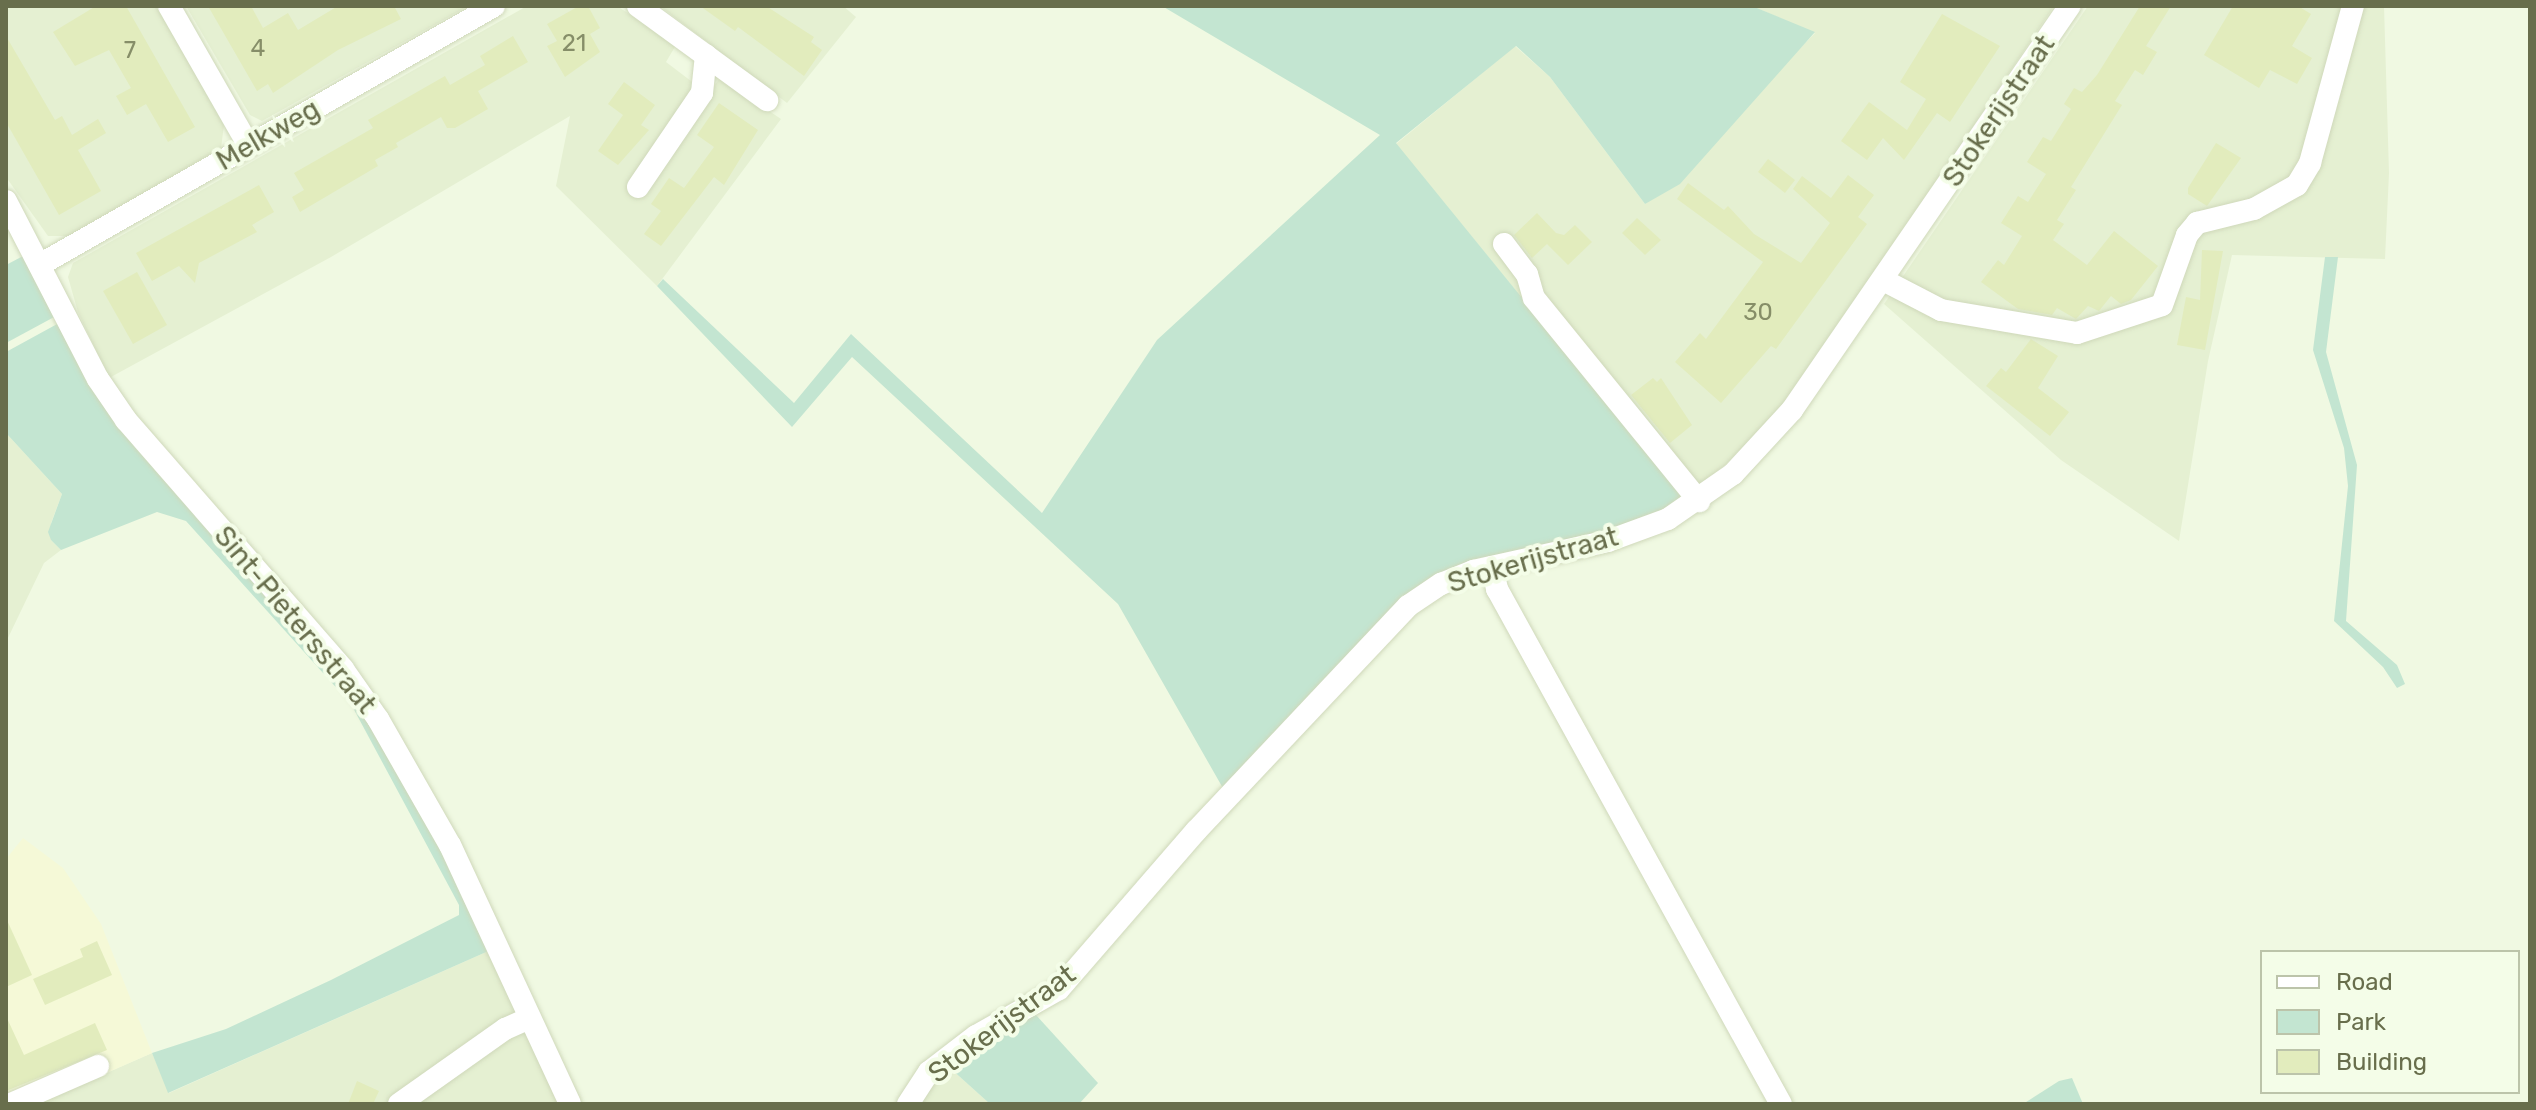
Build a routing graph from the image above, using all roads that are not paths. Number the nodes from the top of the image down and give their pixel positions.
1 (169, 6) edge
2 (494, 6) edge
3 (638, 6) edge
4 (2070, 6) edge
5 (2353, 6) edge
6 (706, 55) junction
7 (767, 100) dead end
8 (249, 146) junction
9 (638, 187) dead end
10 (6, 201) edge
11 (1504, 244) dead end
12 (43, 263) junction
13 (1885, 281) junction
14 (1699, 501) junction
15 (1492, 567) junction
16 (530, 1018) junction
17 (98, 1066) dead end
18 (11, 1104) edge
19 (399, 1104) edge
20 (570, 1104) edge
21 (908, 1104) edge
22 (1781, 1104) edge

1 - 8 street
2 - 8 street, Melkweg
3 - 6 street
4 - 13 street, Stokerijstraat
5 - 13 street
6 - 7 street
6 - 9 street
8 - 12 street, Melkweg
10 - 12 street, Sint-Pietersstraat
11 - 14 street
12 - 16 street, Sint-Pietersstraat
13 - 14 street, Stokerijstraat
14 - 15 street, Stokerijstraat
15 - 21 street, Stokerijstraat
15 - 22 street
16 - 19 street
16 - 20 street, Sint-Pietersstraat
17 - 18 street

